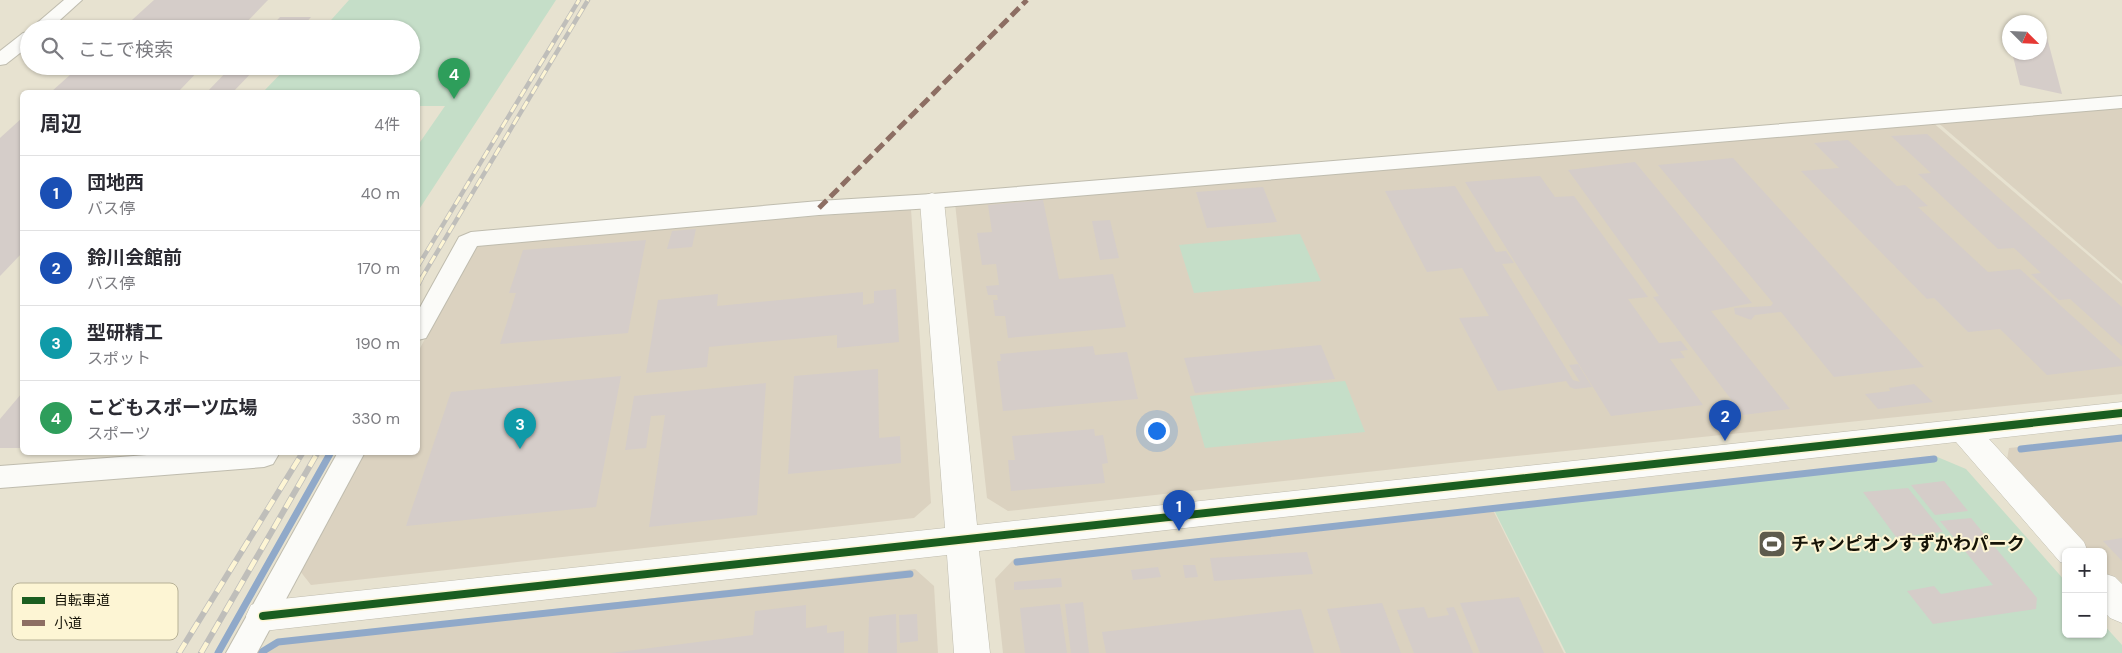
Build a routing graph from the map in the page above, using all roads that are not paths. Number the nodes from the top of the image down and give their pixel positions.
1 (74, 0) edge
2 (49, 20) edge
3 (20, 44) edge
4 (0, 60) edge
5 (2122, 102) edge
6 (932, 201) junction
7 (420, 328) edge
8 (2122, 413) edge
9 (1964, 430) junction
10 (265, 455) edge
11 (350, 455) edge
12 (0, 477) edge
13 (962, 540) junction
14 (2068, 548) edge
15 (2107, 591) edge
16 (2122, 608) edge
17 (263, 616) junction
18 (241, 653) edge
19 (972, 653) edge

1 - 2 street
3 - 4 street
5 - 6 street
6 - 7 street
6 - 13 street
8 - 9 street
9 - 13 street
9 - 14 street
10 - 12 street
11 - 17 street
13 - 17 street
13 - 19 street
15 - 16 street
17 - 18 street

